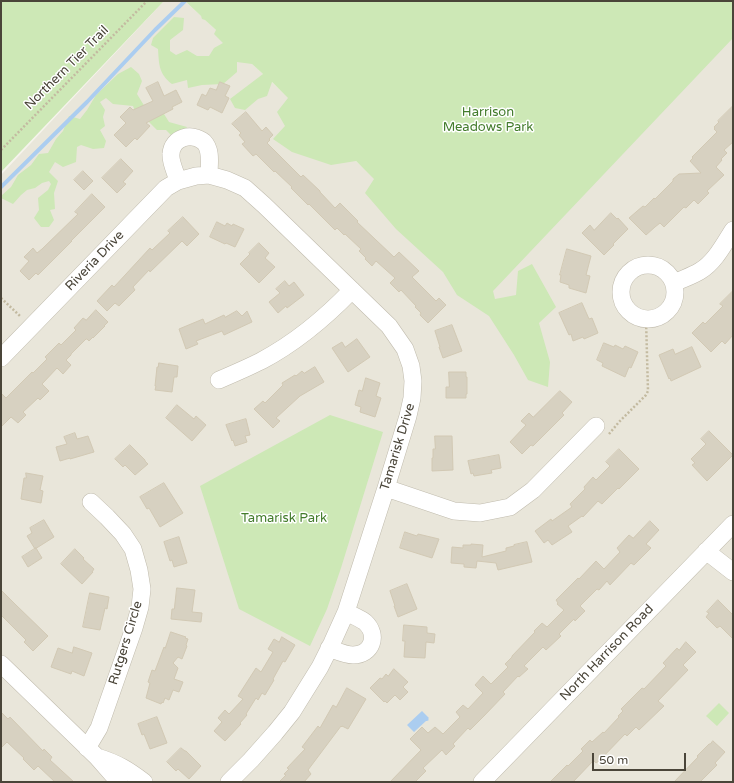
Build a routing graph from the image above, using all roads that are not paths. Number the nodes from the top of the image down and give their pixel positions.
1 (203, 176) junction
2 (178, 181) junction
3 (733, 230) edge
4 (674, 283) junction
5 (352, 290) junction
6 (1, 358) edge
7 (219, 380) dead end
8 (601, 432) road end
9 (386, 488) junction
10 (91, 502) dead end
11 (729, 534) edge
12 (706, 551) junction
13 (733, 572) edge
14 (346, 612) junction
15 (329, 648) junction
16 (1, 664) edge
17 (92, 752) junction
18 (119, 782) edge
19 (144, 782) edge
20 (229, 782) edge
21 (482, 782) edge

1 - 2 street, Riveria Drive
1 - 2 street
1 - 5 street, Tamarisk Drive
2 - 6 street, Riveria Drive
3 - 4 street
4 - 4 street
5 - 7 street
5 - 9 street, Tamarisk Drive
8 - 9 street
9 - 14 street, Tamarisk Drive
10 - 17 street, Rutgers Circle
11 - 12 street, North Harrison Road
12 - 13 street
12 - 21 street, North Harrison Road
14 - 15 street, Tamarisk Drive
14 - 15 street
15 - 20 street, Tamarisk Drive
16 - 17 street
17 - 18 street
17 - 19 street

